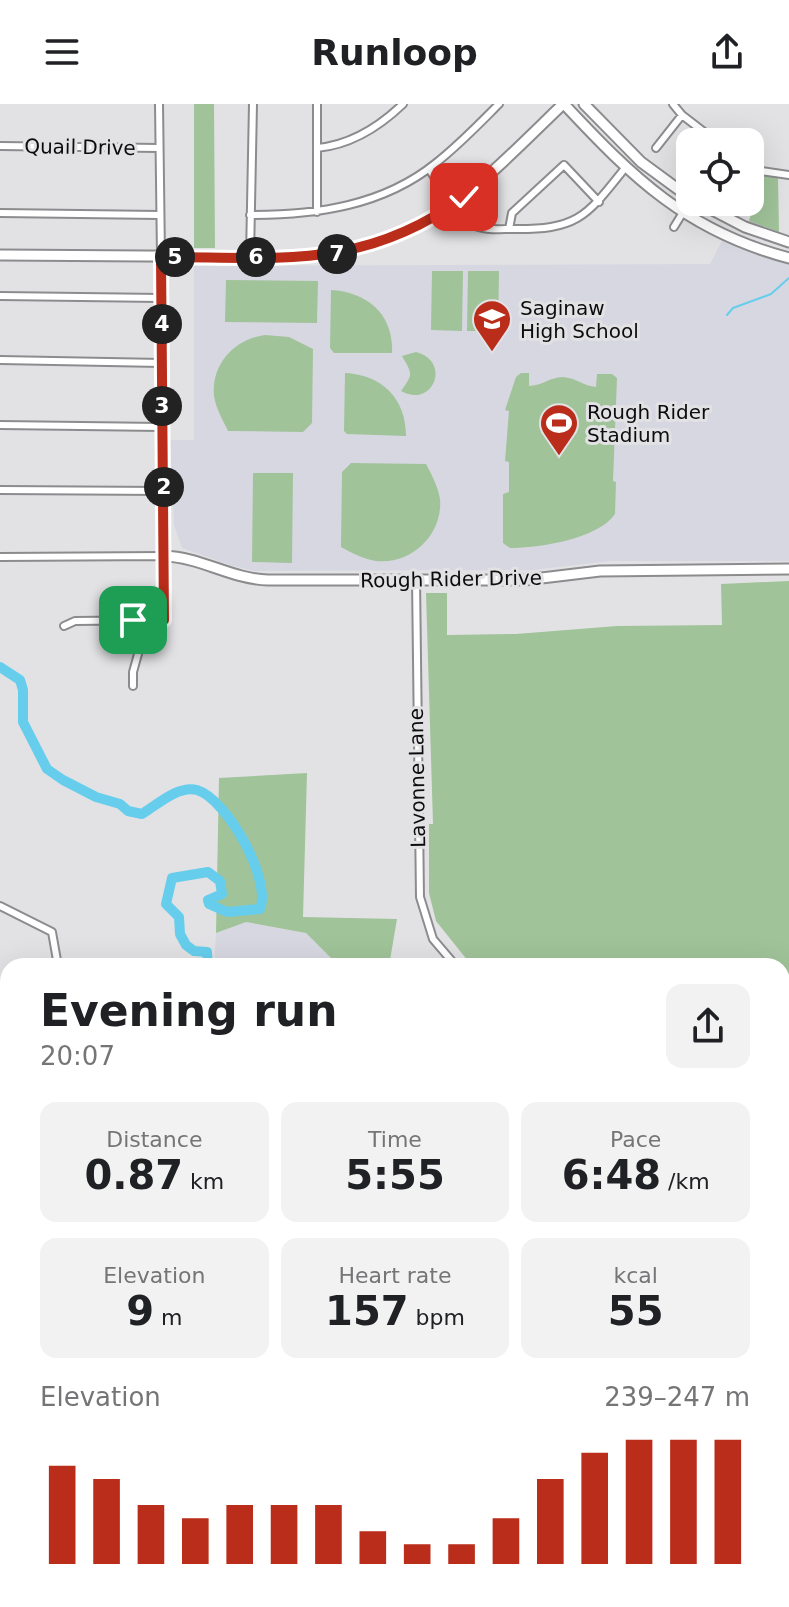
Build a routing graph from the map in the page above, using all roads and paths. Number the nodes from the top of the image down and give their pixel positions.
1 (159, 104) edge
2 (253, 104) edge
3 (317, 104) edge
4 (403, 104) edge
5 (499, 104) edge
6 (563, 104) edge
7 (584, 104) edge
8 (673, 104) edge
9 (682, 115) junction
10 (699, 128) edge
11 (0, 146) edge
12 (159, 148) junction
13 (317, 148) junction
14 (656, 148) dead end
15 (625, 168) junction
16 (429, 169) junction
17 (764, 171) edge
18 (789, 175) edge
19 (676, 188) edge
20 (599, 202) junction
21 (454, 205) junction
22 (676, 207) edge
23 (317, 212) junction
24 (0, 213) edge
25 (160, 215) junction
26 (250, 215) junction
27 (681, 216) edge
28 (690, 216) edge
29 (724, 216) edge
30 (674, 227) dead end
31 (509, 229) junction
32 (789, 242) edge
33 (0, 255) edge
34 (161, 257) junction
35 (250, 257) junction
36 (789, 258) edge
37 (0, 296) edge
38 (162, 298) junction
39 (0, 360) edge
40 (162, 363) junction
41 (0, 425) edge
42 (162, 427) junction
43 (0, 490) edge
44 (164, 491) junction
45 (164, 556) junction
46 (0, 557) edge
47 (789, 569) edge
48 (416, 579) junction
49 (138, 620) junction
50 (64, 626) dead end
51 (133, 686) dead end
52 (0, 906) edge
53 (57, 958) edge
54 (449, 958) edge

1 - 12 street
2 - 26 street
3 - 13 street
4 - 13 street
5 - 16 street
6 - 15 street
6 - 21 street
7 - 19 street
8 - 9 street
9 - 10 street
9 - 14 street
11 - 12 street, Quail Drive
12 - 25 street
13 - 23 street
15 - 20 street
15 - 22 street
16 - 21 street
16 - 23 street
17 - 18 street
20 - 31 street
20 - 31 street
21 - 31 street
21 - 35 street
23 - 26 street
24 - 25 street
25 - 34 street
26 - 35 street
27 - 30 street
28 - 36 street
29 - 32 street
33 - 34 street
34 - 35 street
34 - 38 street
37 - 38 street
38 - 40 street
39 - 40 street
40 - 42 street
41 - 42 street
42 - 44 street
43 - 44 street
44 - 45 street
45 - 46 street
45 - 48 street, Rough Rider Drive
45 - 49 street
47 - 48 street, Rough Rider Drive
48 - 54 street, Lavonne Lane
49 - 50 street
49 - 51 street
52 - 53 street

